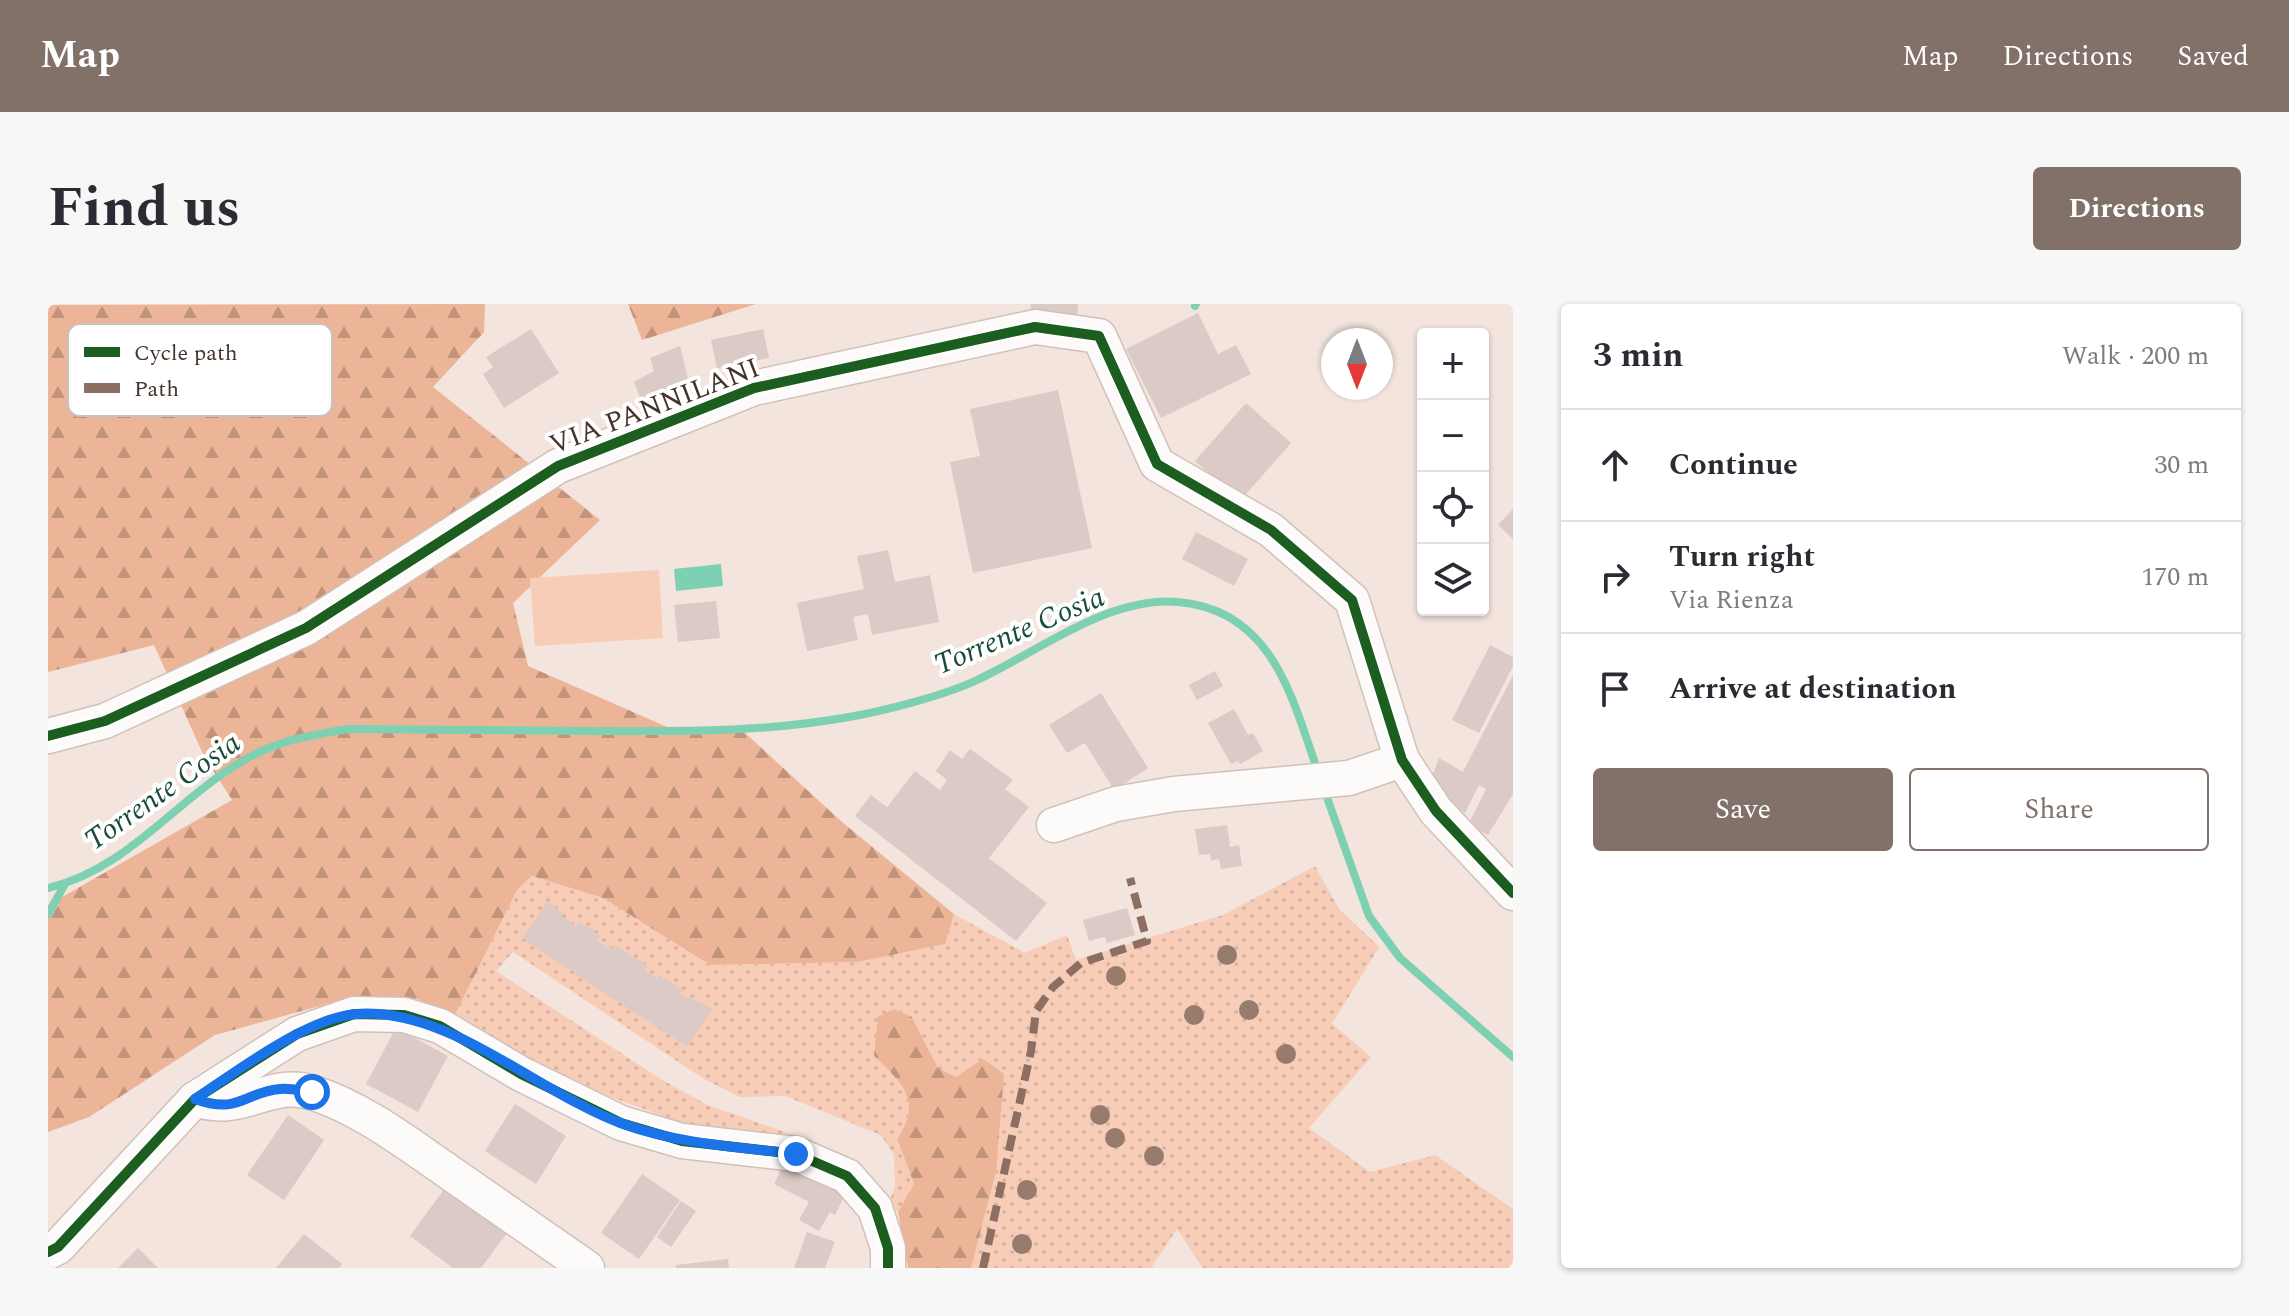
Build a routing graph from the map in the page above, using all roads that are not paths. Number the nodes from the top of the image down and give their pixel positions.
1 (48, 736) edge
2 (1402, 760) junction
3 (1054, 825) dead end
4 (1513, 893) edge
5 (195, 1099) junction
6 (48, 1252) edge
7 (587, 1268) edge
8 (888, 1268) edge

1 - 2 street, VIA PANNILANI
2 - 3 street
2 - 4 street, VIA PANNILANI
5 - 6 street
5 - 7 street
5 - 8 street

